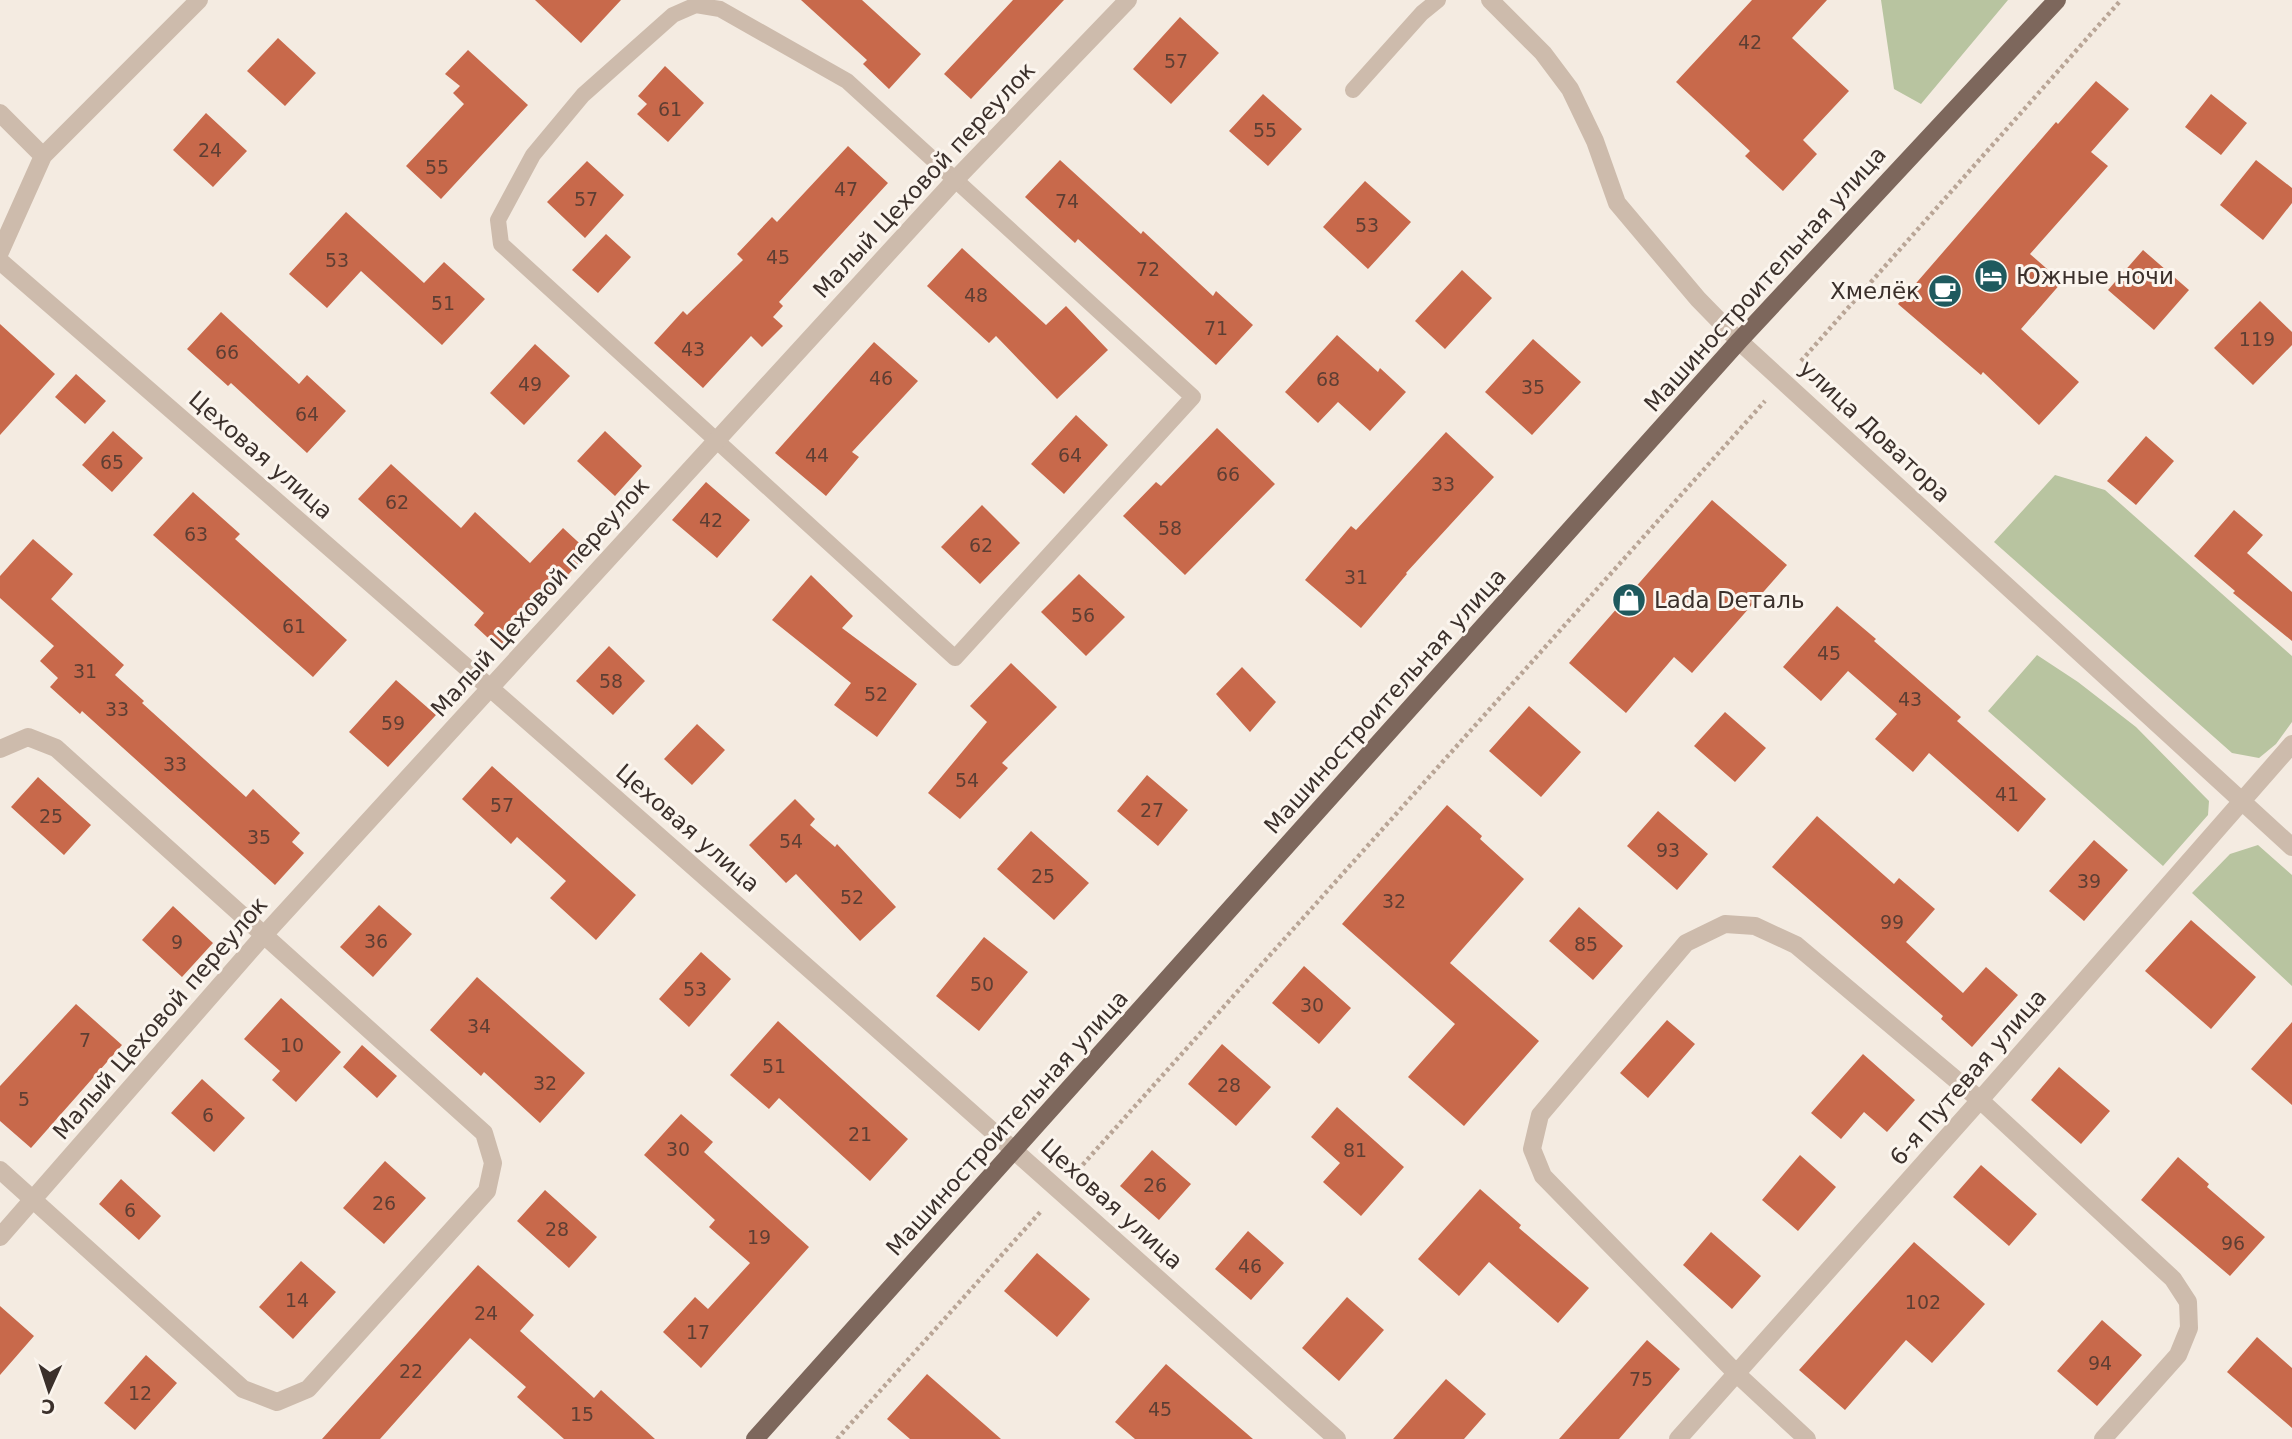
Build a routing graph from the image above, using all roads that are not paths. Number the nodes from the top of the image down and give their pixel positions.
1 (199, 0) edge
2 (1128, 0) edge
3 (1438, 0) edge
4 (1490, 0) edge
5 (2057, 0) edge
6 (1353, 90) dead end
7 (0, 113) edge
8 (43, 156) junction
9 (954, 180) junction
10 (0, 252) edge
11 (0, 261) edge
12 (1739, 341) junction
13 (716, 440) junction
14 (491, 687) junction
15 (2292, 744) edge
16 (0, 749) edge
17 (2243, 802) junction
18 (2292, 847) edge
19 (264, 936) junction
20 (1980, 1100) junction
21 (1015, 1151) junction
22 (0, 1170) edge
23 (34, 1200) junction
24 (0, 1237) edge
25 (1738, 1375) junction
26 (755, 1439) edge
27 (1337, 1439) edge
28 (1678, 1439) edge
29 (1807, 1439) edge
30 (2103, 1439) edge

1 - 8 street
2 - 9 street, Малый Цеховой переулок
3 - 6 lane
4 - 12 street, улица Доватора
5 - 12 main road, Машиностроительная улица
7 - 8 street
8 - 10 street
9 - 13 street, Малый Цеховой переулок
9 - 13 lane
9 - 13 lane
11 - 14 street, Цеховая улица
12 - 17 street, улица Доватора
12 - 21 main road, Машиностроительная улица
13 - 14 street, Малый Цеховой переулок
14 - 19 street, Малый Цеховой переулок
14 - 21 street, Цеховая улица
15 - 17 street, 6-я Путевая улица
16 - 19 street
17 - 18 street, улица Доватора
17 - 20 street, 6-я Путевая улица
19 - 23 street, Малый Цеховой переулок
19 - 23 street
20 - 25 street, 6-я Путевая улица
20 - 25 street
20 - 30 street
21 - 26 main road, Машиностроительная улица
21 - 27 street, Цеховая улица
22 - 23 street
23 - 24 street, Малый Цеховой переулок
25 - 28 street, 6-я Путевая улица
25 - 29 street

